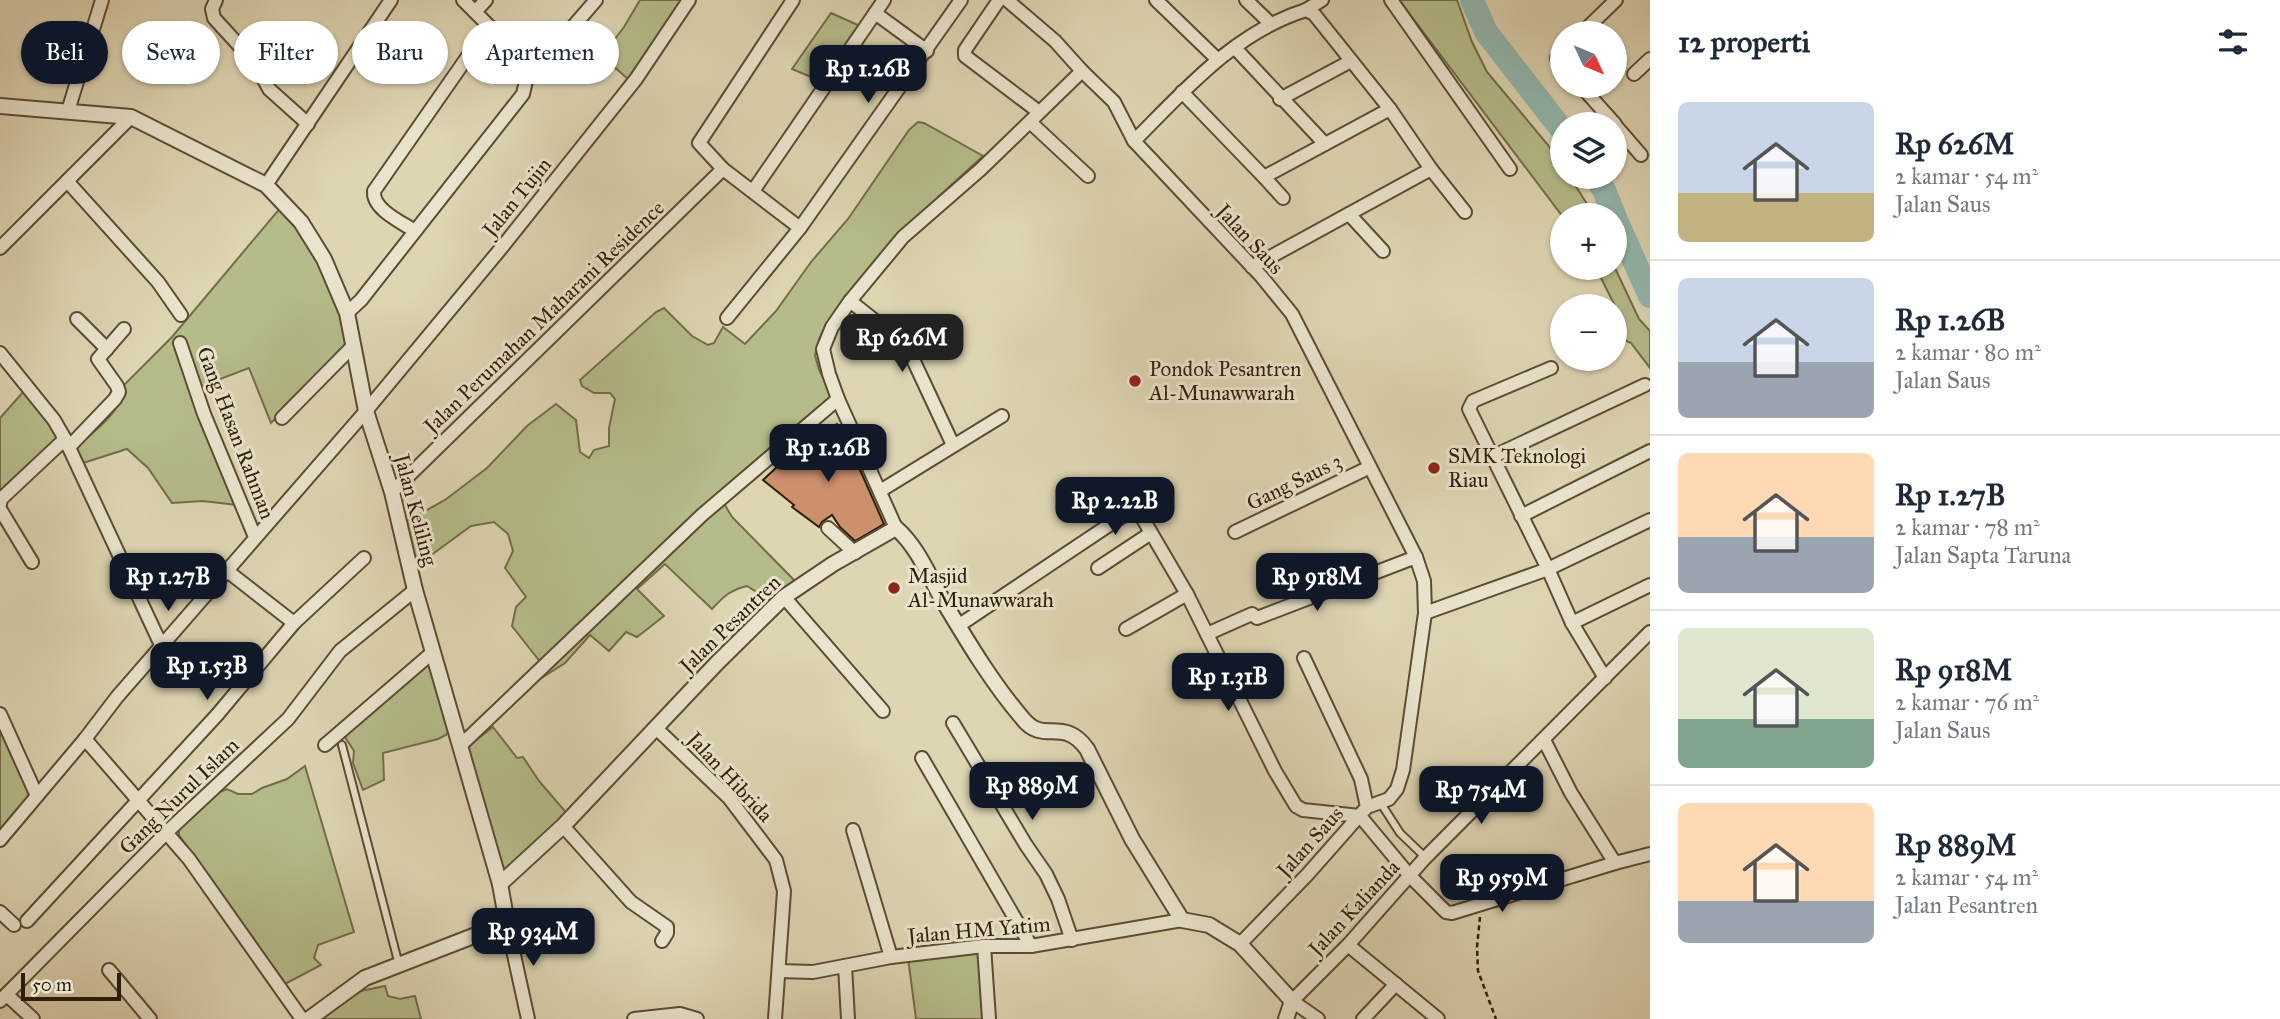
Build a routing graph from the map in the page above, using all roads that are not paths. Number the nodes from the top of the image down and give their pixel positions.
1 (102, 0) edge
2 (216, 0) edge
3 (391, 0) edge
4 (463, 0) edge
5 (486, 0) edge
6 (596, 0) edge
7 (689, 0) edge
8 (793, 0) edge
9 (884, 0) edge
10 (961, 0) edge
11 (999, 0) edge
12 (1007, 0) edge
13 (1156, 0) edge
14 (1246, 0) edge
15 (1322, 0) edge
16 (1391, 0) edge
17 (1616, 0) edge
18 (1306, 10) junction
19 (475, 12) junction
20 (875, 13) junction
21 (484, 21) edge
22 (578, 21) edge
23 (1594, 21) edge
24 (1270, 24) junction
25 (1235, 48) junction
26 (927, 51) junction
27 (1217, 59) junction
28 (1650, 59) edge
29 (1351, 61) junction
30 (462, 65) edge
31 (1082, 71) junction
32 (1634, 74) dead end
33 (525, 84) edge
34 (1182, 92) junction
35 (1591, 98) edge
36 (1280, 99) junction
37 (0, 106) edge
38 (1390, 110) junction
39 (68, 111) junction
40 (1604, 112) edge
41 (131, 117) junction
42 (1035, 117) junction
43 (307, 124) junction
44 (1627, 139) edge
45 (1134, 141) junction
46 (1325, 144) junction
47 (1641, 155) dead end
48 (723, 169) junction
49 (1432, 169) junction
50 (1510, 169) dead end
51 (1088, 176) dead end
52 (1264, 177) junction
53 (67, 181) junction
54 (266, 185) junction
55 (753, 191) junction
56 (1283, 198) dead end
57 (1465, 212) dead end
58 (1349, 215) junction
59 (800, 228) junction
60 (415, 231) junction
61 (0, 248) edge
62 (1383, 251) dead end
63 (1252, 267) junction
64 (850, 301) junction
65 (347, 313) junction
66 (181, 316) dead end
67 (727, 318) dead end
68 (77, 319) dead end
69 (124, 329) dead end
70 (180, 343) dead end
71 (354, 346) junction
72 (107, 349) junction
73 (0, 354) edge
74 (1550, 368) edge
75 (1645, 385) dead end
76 (838, 398) junction
77 (366, 411) junction
78 (1002, 416) dead end
79 (282, 418) dead end
80 (67, 443) junction
81 (953, 445) junction
82 (1650, 451) edge
83 (1492, 457) junction
84 (1370, 467) junction
85 (1126, 489) dead end
86 (880, 491) junction
87 (392, 492) junction
88 (0, 507) edge
89 (1136, 507) junction
90 (1521, 516) junction
91 (1650, 520) edge
92 (828, 528) dead end
93 (896, 528) junction
94 (1235, 532) dead end
95 (1151, 533) junction
96 (255, 537) junction
97 (855, 553) junction
98 (1416, 557) junction
99 (364, 558) dead end
100 (32, 562) dead end
101 (1098, 568) dead end
102 (1548, 569) junction
103 (226, 570) junction
104 (1650, 585) edge
105 (415, 590) junction
106 (1187, 594) junction
107 (784, 597) junction
108 (1425, 613) junction
109 (294, 623) junction
110 (1572, 623) junction
111 (958, 625) junction
112 (1126, 629) dead end
113 (1650, 632) edge
114 (1207, 634) junction
115 (162, 647) junction
116 (433, 652) junction
117 (1304, 658) dead end
118 (1605, 678) junction
119 (883, 711) dead end
120 (0, 714) edge
121 (953, 723) dead end
122 (657, 729) junction
123 (85, 739) junction
124 (1544, 740) junction
125 (461, 745) junction
126 (342, 746) joint
127 (922, 758) dead end
128 (37, 796) junction
129 (138, 799) junction
130 (1369, 809) junction
131 (564, 826) junction
132 (853, 831) dead end
133 (167, 832) junction
134 (0, 840) edge
135 (1650, 853) edge
136 (1425, 858) junction
137 (1615, 863) junction
138 (1410, 876) junction
139 (500, 884) junction
140 (0, 912) edge
141 (1182, 920) junction
142 (27, 921) dead end
143 (507, 923) junction
144 (14, 925) dead end
145 (1073, 940) junction
146 (662, 941) dead end
147 (1240, 944) junction
148 (1348, 944) junction
149 (984, 946) junction
150 (1031, 946) junction
151 (891, 957) junction
152 (399, 965) junction
153 (845, 966) junction
154 (109, 970) dead end
155 (779, 971) junction
156 (1396, 984) junction
157 (3, 998) edge
158 (1292, 1001) junction
159 (636, 1018) edge
160 (33, 1019) edge
161 (150, 1019) edge
162 (302, 1019) edge
163 (309, 1019) edge
164 (528, 1019) edge
165 (696, 1019) edge
166 (775, 1019) edge
167 (848, 1019) edge
168 (989, 1019) edge
169 (1286, 1019) edge
170 (1318, 1019) edge
171 (1363, 1019) edge
172 (1438, 1019) edge

1 - 39 street
2 - 43 street
3 - 43 street
4 - 19 street
5 - 19 street
6 - 22 street
7 - 77 street, Jalan Tujin
8 - 48 street
9 - 20 street
10 - 26 street
11 - 42 street
12 - 31 street, Jalan Saus
13 - 27 street
14 - 24 street
15 - 18 street
16 - 50 street
17 - 23 street
18 - 24 street
18 - 29 street
19 - 21 street
20 - 26 street
20 - 55 street
24 - 25 street
25 - 27 street
25 - 36 street
26 - 59 street
27 - 34 street
28 - 32 street
29 - 36 street
29 - 38 street
30 - 60 street
31 - 42 street
31 - 45 street, Jalan Saus
33 - 60 street
34 - 45 street
34 - 52 street
35 - 40 street
36 - 46 street
37 - 39 street, Jalan Keliling
38 - 46 street
38 - 49 street
39 - 41 street, Jalan Keliling
41 - 53 street
41 - 54 street, Jalan Keliling
42 - 51 street
42 - 64 street
43 - 54 street
44 - 47 street
45 - 63 street, Jalan Saus
46 - 52 street
48 - 55 street
48 - 87 street, Jalan Perumahan Maharani Residence
49 - 57 street
49 - 58 street
52 - 56 street
53 - 61 street
53 - 66 street
54 - 65 street, Jalan Keliling
55 - 59 street
58 - 62 street
58 - 63 street
59 - 67 street
60 - 65 street
63 - 84 street, Jalan Saus
64 - 76 street
64 - 81 street
65 - 71 street, Jalan Keliling
68 - 72 street
69 - 72 street
70 - 96 street, Gang Hasan Rahman
71 - 77 street, Jalan Keliling
71 - 79 street
72 - 80 street
73 - 80 street
74 - 83 street
75 - 83 street
76 - 86 street
76 - 125 street
77 - 87 street, Jalan Keliling
77 - 96 street, Jalan Tujin
78 - 81 street
80 - 88 street
80 - 115 street
81 - 86 street
82 - 90 street
83 - 90 street
84 - 94 street, Gang Saus 3
84 - 98 street, Jalan Saus
85 - 89 lane
86 - 93 street
87 - 105 street, Jalan Keliling
88 - 100 street
89 - 95 street
89 - 111 street
90 - 102 street
91 - 102 street
92 - 97 street
93 - 97 street, Jalan Pesantren
93 - 111 street
95 - 101 street
95 - 106 street
96 - 103 street, Jalan Tujin
97 - 107 street, Jalan Pesantren
98 - 108 street, Jalan Saus
98 - 114 street
99 - 109 street
102 - 108 street
102 - 110 street
103 - 109 street
103 - 115 street, Jalan Tujin
104 - 110 street
105 - 116 street, Jalan Keliling
105 - 133 street, Gang Nurul Islam
106 - 112 street
106 - 114 street
107 - 119 street
107 - 122 street, Jalan Pesantren
108 - 130 street, Jalan Saus
109 - 129 street
110 - 118 street
111 - 141 street
113 - 118 street, Jalan Kalianda
114 - 130 street
115 - 123 street, Jalan Tujin
116 - 125 street, Jalan Keliling
116 - 126 street
117 - 130 street
118 - 124 street, Jalan Kalianda
120 - 128 street
121 - 145 street
122 - 131 street, Jalan Pesantren
122 - 155 street, Jalan Hibrida
123 - 128 street, Jalan Tujin
123 - 129 street
124 - 136 street, Jalan Kalianda
124 - 137 street
125 - 139 street, Jalan Keliling
126 - 152 lane
127 - 150 street
128 - 134 street, Jalan Tujin
129 - 133 street
129 - 142 street
130 - 136 lane
130 - 138 street
130 - 147 street, Jalan Saus
131 - 139 street, Jalan Pesantren
131 - 146 street
132 - 151 street
133 - 157 street, Gang Nurul Islam
133 - 162 street
135 - 137 street
136 - 138 street, Jalan Kalianda
137 - 138 street
138 - 148 street, Jalan Kalianda
139 - 143 street, Jalan Keliling
140 - 144 street
141 - 145 street, Jalan HM Yatim
141 - 147 street
143 - 152 street
143 - 164 street
145 - 150 street, Jalan HM Yatim
147 - 158 street
148 - 156 street
148 - 158 street, Jalan Kalianda
149 - 150 street, Jalan HM Yatim
149 - 151 street, Jalan HM Yatim
149 - 168 street
151 - 153 street, Jalan HM Yatim
152 - 163 street
153 - 155 street, Jalan HM Yatim
153 - 167 street
154 - 161 street
155 - 166 street, Jalan Hibrida
156 - 171 street
156 - 172 street
157 - 160 street
158 - 169 street
158 - 170 street
159 - 165 street

